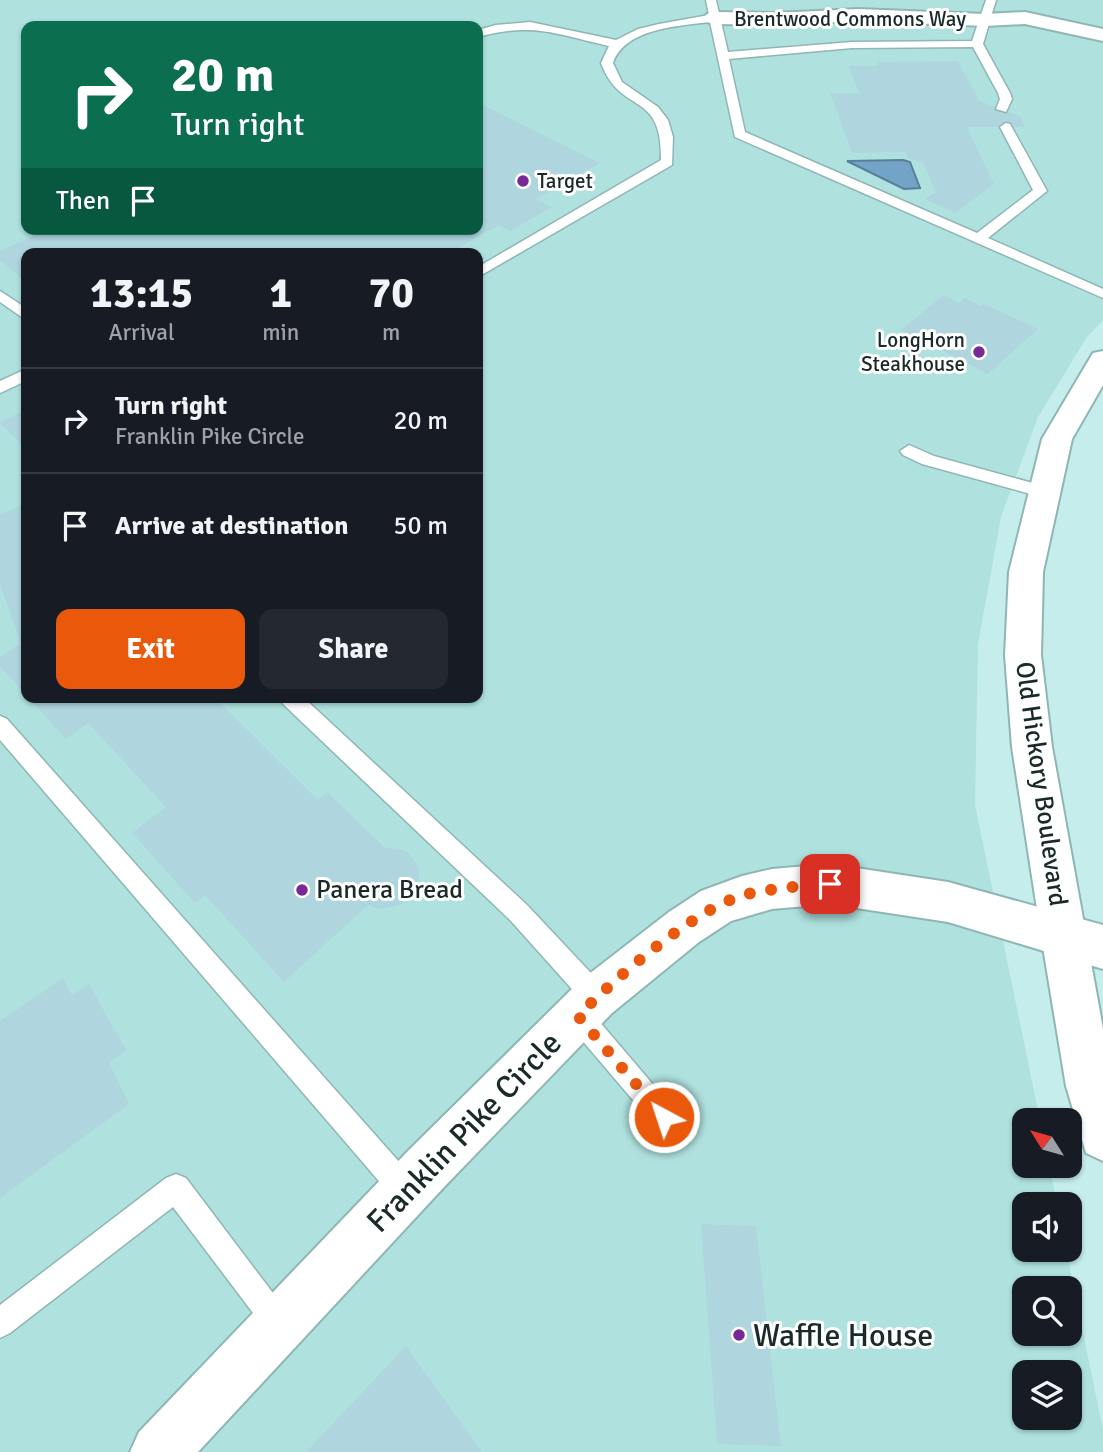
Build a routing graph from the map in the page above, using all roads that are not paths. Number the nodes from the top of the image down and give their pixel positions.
1 (713, 9) edge
2 (988, 10) edge
3 (483, 32) edge
4 (1103, 35) edge
5 (617, 44) junction
6 (977, 44) junction
7 (1103, 50) edge
8 (724, 56) junction
9 (1002, 109) dead end
10 (1006, 127) dead end
11 (978, 239) junction
12 (483, 270) edge
13 (1103, 294) edge
14 (0, 295) edge
15 (21, 312) edge
16 (1103, 360) edge
17 (21, 377) edge
18 (0, 388) edge
19 (909, 451) dead end
20 (1045, 492) junction
21 (295, 703) edge
22 (0, 725) edge
23 (1083, 941) edge
24 (587, 1006) junction
25 (664, 1117) dead end
26 (1103, 1136) edge
27 (406, 1191) junction
28 (0, 1322) edge
29 (278, 1323) junction
30 (159, 1452) edge

1 - 2 street, Brentwood Commons Way
1 - 5 lane
1 - 8 lane
2 - 4 street, Brentwood Commons Way
2 - 6 lane
2 - 7 street, Brentwood Commons Way
3 - 5 lane
5 - 12 lane
6 - 8 lane
6 - 9 lane
8 - 11 lane
10 - 11 lane
11 - 13 lane
14 - 15 lane
16 - 20 street, Old Hickory Boulevard
17 - 18 lane
19 - 20 lane
20 - 23 street, Old Hickory Boulevard
21 - 24 lane
22 - 27 lane
23 - 24 street, Franklin Pike Circle
23 - 26 street, Old Hickory Boulevard
24 - 25 lane
24 - 27 street, Franklin Pike Circle
27 - 29 street, Franklin Pike Circle
28 - 29 lane
29 - 30 street, Franklin Pike Circle

